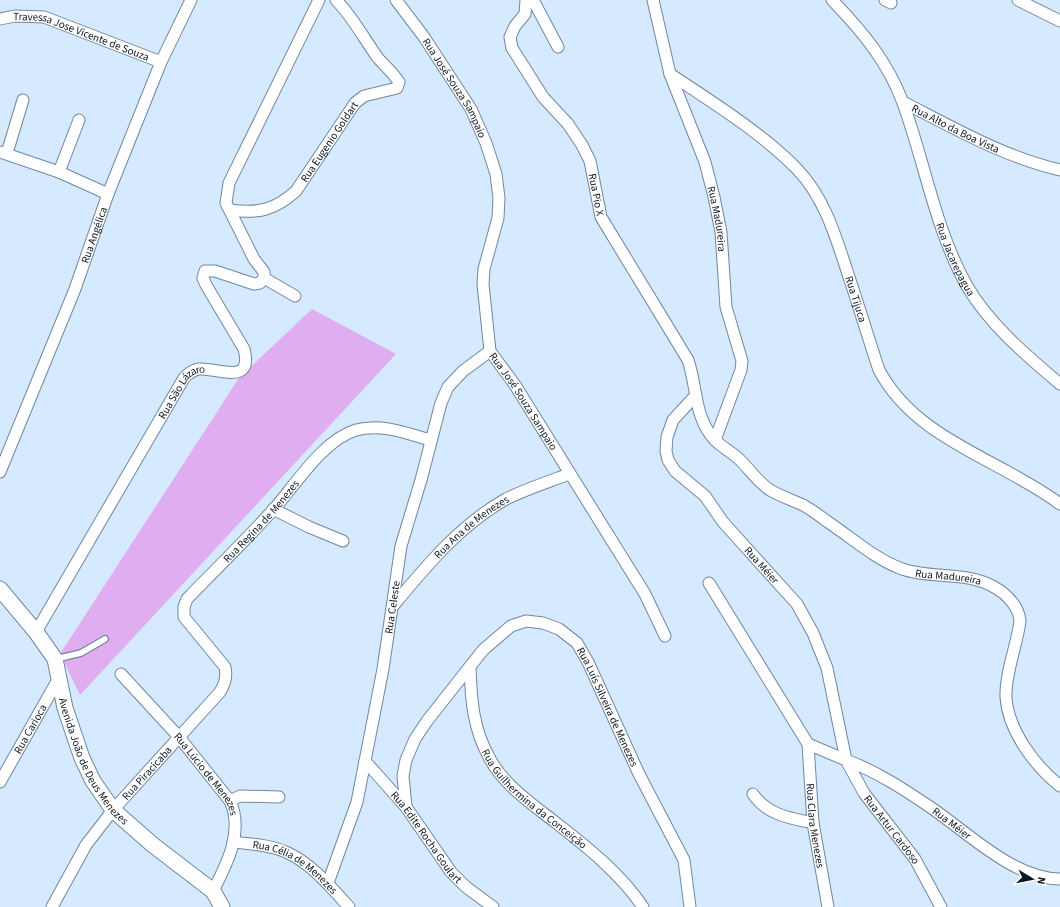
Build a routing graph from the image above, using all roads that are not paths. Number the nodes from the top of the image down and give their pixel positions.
1 (191, 0) edge
2 (319, 0) edge
3 (336, 0) edge
4 (396, 0) edge
5 (526, 0) edge
6 (533, 0) edge
7 (653, 0) edge
8 (832, 0) edge
9 (1018, 0) edge
10 (0, 19) edge
11 (1060, 21) edge
12 (558, 47) dead end
13 (161, 62) junction
14 (670, 74) junction
15 (23, 100) dead end
16 (903, 102) junction
17 (79, 120) dead end
18 (4, 153) edge
19 (1060, 170) edge
20 (59, 172) junction
21 (108, 194) junction
22 (230, 210) junction
23 (264, 278) junction
24 (295, 296) dead end
25 (490, 351) junction
26 (1060, 384) edge
27 (696, 395) junction
28 (430, 440) junction
29 (715, 440) junction
30 (0, 472) edge
31 (569, 474) junction
32 (1060, 504) edge
33 (273, 509) junction
34 (343, 541) dead end
35 (709, 583) dead end
36 (0, 589) edge
37 (392, 606) junction
38 (36, 632) junction
39 (665, 636) dead end
40 (105, 639) dead end
41 (55, 659) junction
42 (470, 667) junction
43 (121, 674) dead end
44 (60, 676) junction
45 (224, 685) joint
46 (179, 737) junction
47 (808, 744) junction
48 (846, 760) junction
49 (365, 761) junction
50 (0, 782) edge
51 (1060, 786) edge
52 (753, 794) dead end
53 (279, 797) dead end
54 (230, 801) junction
55 (406, 807) junction
56 (112, 810) junction
57 (813, 823) junction
58 (234, 842) junction
59 (1060, 879) edge
60 (328, 883) junction
61 (213, 891) junction
62 (938, 905) edge
63 (52, 907) edge
64 (222, 907) edge
65 (349, 907) edge
66 (493, 907) edge
67 (642, 907) edge
68 (690, 907) edge
69 (828, 907) edge

1 - 13 street, Rua Angélica
2 - 22 street
3 - 22 street, Rua Eugenio Goldart
4 - 25 street, Rua José Souza Sampaio
5 - 27 street, Rua Pio X
6 - 12 street
7 - 14 street, Rua Madureira
8 - 16 street, Rua Alto da Boa Vista
9 - 11 street
10 - 13 street, Travessa Jose Vicente de Souza
13 - 21 street, Rua Angélica
14 - 29 street, Rua Madureira
14 - 32 street, Rua Tijuca
15 - 18 street
16 - 19 street, Rua Alto da Boa Vista
16 - 26 street, Rua Jacarepagua
17 - 20 street
18 - 20 street
20 - 21 street
21 - 30 street, Rua Angélica
22 - 23 street
23 - 24 street
23 - 38 street, Rua São Lázaro
25 - 28 street, Rua Celeste
25 - 31 street, Rua José Souza Sampaio
27 - 29 street, Rua Madureira
27 - 48 street, Rua Méier
28 - 33 street, Rua Regina de Menezes
28 - 37 street, Rua Celeste
29 - 51 street, Rua Madureira
31 - 37 street, Rua Ana de Menezes
31 - 39 street, Rua José Souza Sampaio
33 - 34 street
33 - 45 street, Rua Regina de Menezes
35 - 47 street
36 - 38 street, Avenida João de Deus Menezes
37 - 49 street, Rua Celeste
38 - 41 street, Avenida João de Deus Menezes
40 - 41 lane
41 - 44 street, Avenida João de Deus Menezes
42 - 55 street, Rua Luís Silveira de Menezes
42 - 67 street, Rua Guilhermina da Conceição
42 - 68 street, Rua Luís Silveira de Menezes
43 - 46 street, Rua Lúcio de Menezes
44 - 50 street, Rua Carioca
44 - 56 street, Avenida João de Deus Menezes
45 - 46 street, Rua Piracicaba
46 - 54 street, Rua Lúcio de Menezes
46 - 56 street, Rua Piracicaba
47 - 48 street, Rua Méier
47 - 57 street, Rua Clara Menezes
48 - 59 street, Rua Méier
48 - 62 street, Rua Artur Cardoso
49 - 55 street, Rua Edite Rocha Goulart
49 - 60 street, Rua Celeste
52 - 57 street
53 - 54 street
54 - 58 street, Rua Lúcio de Menezes
55 - 66 street, Rua Edite Rocha Goulart
56 - 61 street, Avenida João de Deus Menezes
56 - 63 street, Rua Piracicaba
57 - 69 street, Rua Clara Menezes
58 - 60 street, Rua Célia de Menezes
58 - 61 street, Rua Lúcio de Menezes
60 - 65 street, Rua Célia de Menezes
61 - 64 street, Avenida João de Deus Menezes

